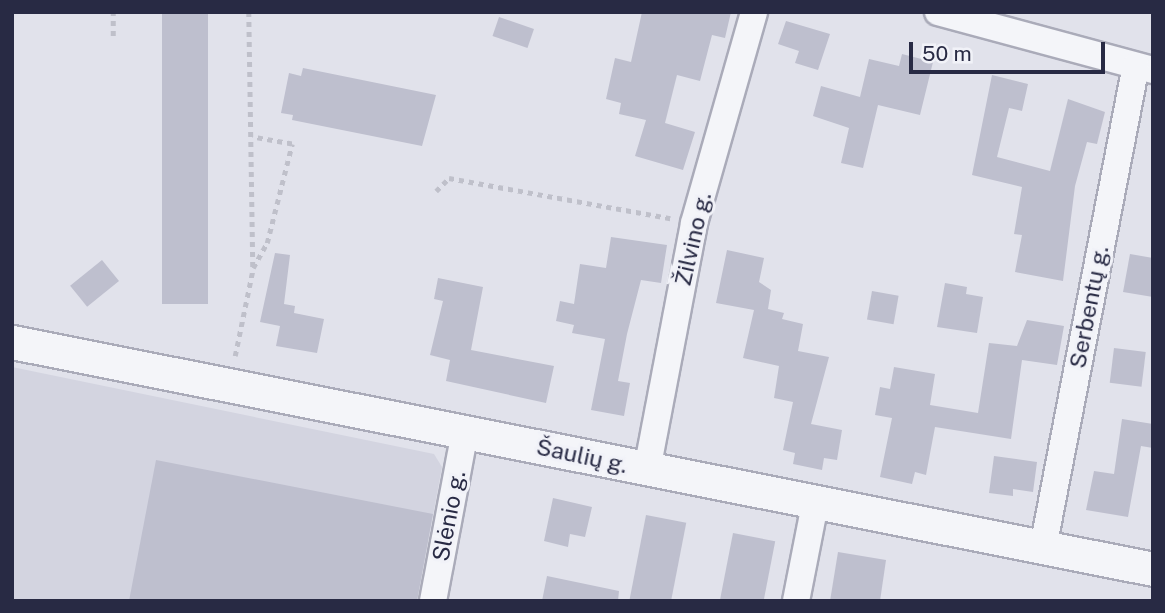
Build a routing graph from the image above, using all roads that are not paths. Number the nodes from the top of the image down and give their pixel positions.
1 (754, 12) edge
2 (938, 12) edge
3 (1144, 68) edge
4 (12, 342) edge
5 (465, 431) junction
6 (647, 470) junction
7 (815, 504) junction
8 (1043, 548) junction
9 (1153, 569) edge
10 (433, 601) edge
11 (796, 601) edge

1 - 6 street, Žilvino g.
2 - 3 street
3 - 8 street, Serbentų g.
4 - 5 street, Šaulių g.
5 - 6 street, Šaulių g.
5 - 10 street, Slėnio g.
6 - 7 street, Šaulių g.
7 - 8 street, Šaulių g.
7 - 11 street
8 - 9 street, Šaulių g.

